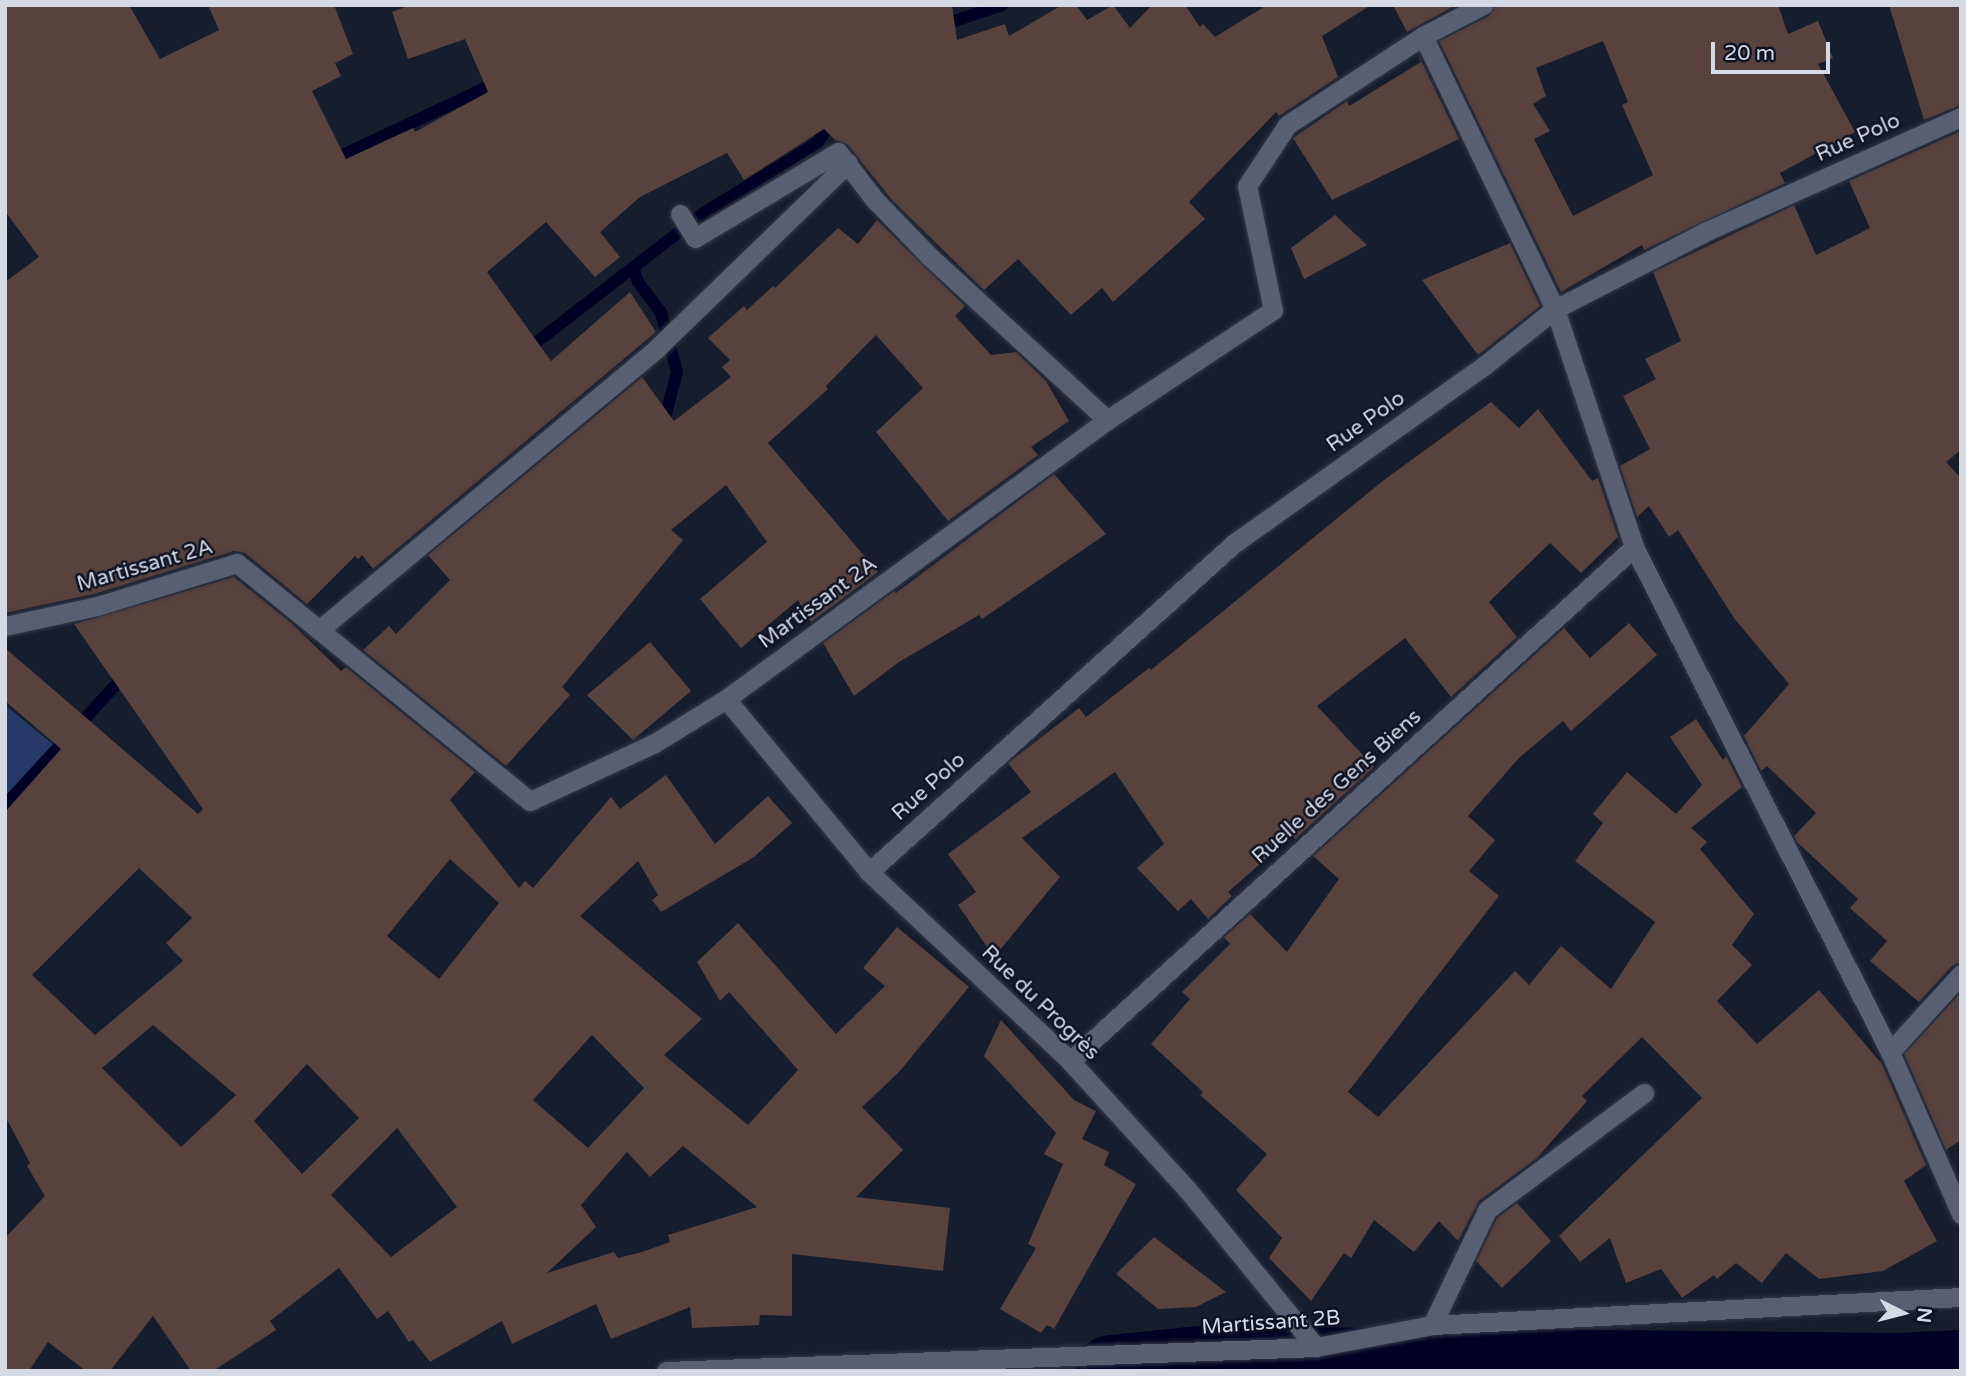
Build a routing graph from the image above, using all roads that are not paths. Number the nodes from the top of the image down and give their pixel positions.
1 (1483, 5) edge
2 (1423, 36) junction
3 (1961, 117) edge
4 (848, 163) junction
5 (680, 215) dead end
6 (1555, 309) junction
7 (1107, 419) junction
8 (1634, 547) junction
9 (5, 626) edge
10 (319, 630) junction
11 (726, 699) junction
12 (869, 872) junction
13 (1961, 974) edge
14 (1890, 1052) junction
15 (1070, 1061) junction
16 (1644, 1093) dead end
17 (1961, 1214) edge
18 (1961, 1297) edge
19 (1432, 1325) junction
20 (1316, 1347) junction
21 (666, 1371) edge

1 - 2 street, Martissant 2A
2 - 6 street
2 - 7 street, Martissant 2A
3 - 6 street, Rue Polo
4 - 5 street
4 - 7 street
4 - 10 street
6 - 8 street
6 - 12 street, Rue Polo
7 - 11 street, Martissant 2A
8 - 14 street
8 - 15 street, Ruelle des Gens Biens
9 - 10 street, Martissant 2A
10 - 11 street, Martissant 2A
11 - 12 street, Rue du Progrès
12 - 15 street, Rue du Progrès
13 - 14 street
14 - 17 street
15 - 20 street, Rue du Progrès
16 - 19 street
18 - 19 street, Martissant 2B
19 - 20 street, Martissant 2B
20 - 21 street, Martissant 2B

